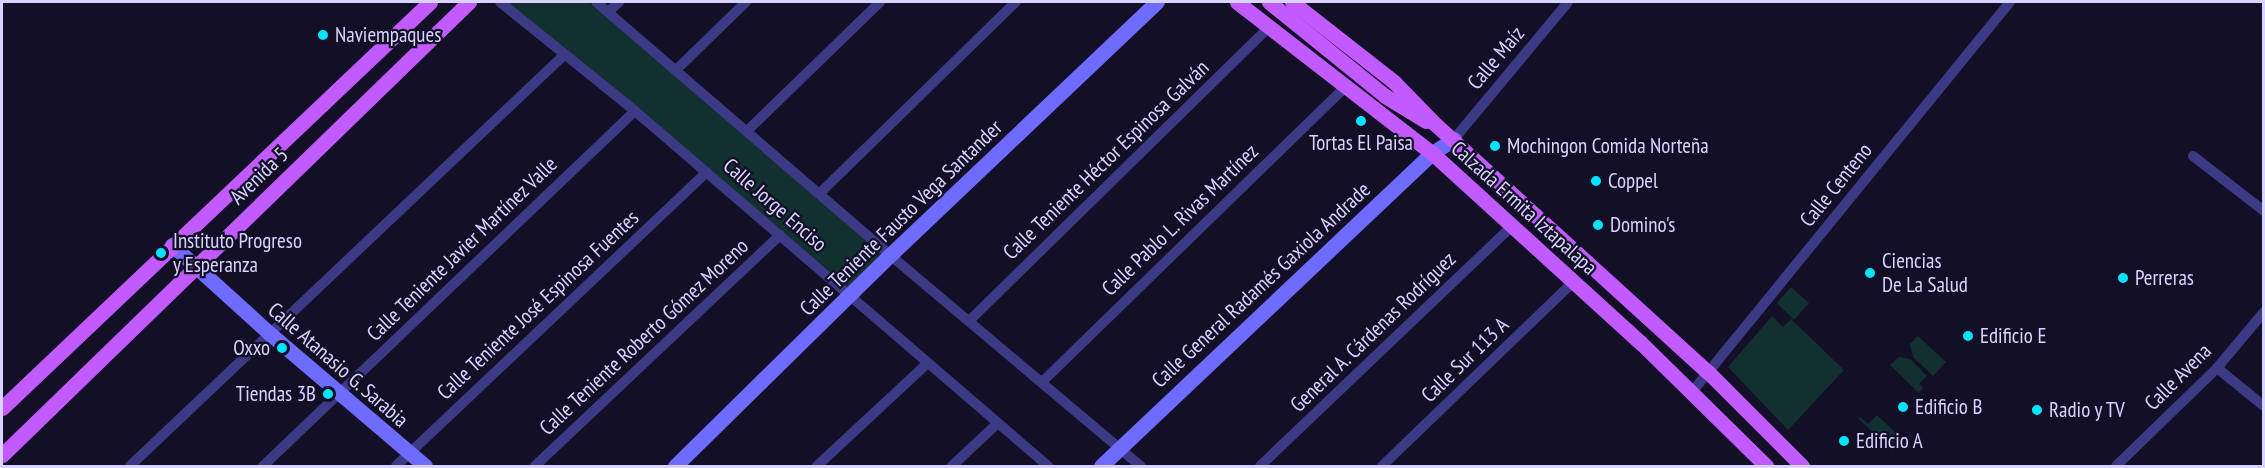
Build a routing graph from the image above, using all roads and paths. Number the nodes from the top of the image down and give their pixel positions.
1 (430, 2) edge
2 (469, 2) edge
3 (500, 2) edge
4 (596, 2) edge
5 (618, 2) edge
6 (746, 2) edge
7 (880, 2) edge
8 (1016, 2) edge
9 (1157, 2) edge
10 (1238, 2) edge
11 (1269, 2) edge
12 (1296, 2) edge
13 (1568, 2) edge
14 (2010, 2) edge
15 (608, 12) junction
16 (1269, 27) junction
17 (565, 54) junction
18 (676, 70) junction
19 (1346, 86) junction
20 (635, 111) junction
21 (1435, 124) junction
22 (747, 131) junction
23 (1454, 139) junction
24 (1432, 153) junction
25 (2193, 156) dead end
26 (706, 172) junction
27 (820, 193) junction
28 (2264, 211) edge
29 (1513, 225) junction
30 (780, 235) junction
31 (172, 245) junction
32 (890, 255) junction
33 (196, 267) junction
34 (1574, 281) junction
35 (850, 297) junction
36 (2264, 312) edge
37 (969, 321) junction
38 (1664, 332) junction
39 (268, 333) junction
40 (1648, 350) junction
41 (928, 363) junction
42 (2217, 368) junction
43 (1708, 372) junction
44 (1042, 382) junction
45 (1692, 392) junction
46 (339, 394) junction
47 (2264, 406) edge
48 (2, 408) edge
49 (1754, 417) junction
50 (998, 423) junction
51 (1735, 435) junction
52 (1119, 448) junction
53 (409, 453) junction
54 (2, 455) edge
55 (130, 466) edge
56 (263, 466) edge
57 (396, 466) edge
58 (424, 466) edge
59 (535, 466) edge
60 (675, 466) edge
61 (818, 466) edge
62 (952, 466) edge
63 (1048, 466) edge
64 (1101, 466) edge
65 (1141, 466) edge
66 (1260, 466) edge
67 (1382, 466) edge
68 (1766, 466) edge
69 (1802, 466) edge
70 (2116, 466) edge

1 - 31 main road, Avenida 5
2 - 33 main road, Avenida 5
3 - 17 street, Calle Jorge Enciso
4 - 15 street, Calle Jorge Enciso
5 - 15 street
6 - 18 street
7 - 22 street
8 - 27 street
9 - 32 street, Calle Teniente Fausto Vega Santander
10 - 16 main road, Calzada Ermita Iztapalapa
11 - 21 main road, Calzada Ermita Iztapalapa
12 - 21 main road, Calzada Ermita Iztapalapa
13 - 23 street, Calle Maíz
14 - 43 street, Calle Centeno
15 - 18 street, Calle Jorge Enciso
16 - 19 main road, Calzada Ermita Iztapalapa
16 - 37 street, Calle Teniente Héctor Espinosa Galván
17 - 20 street, Calle Jorge Enciso
17 - 39 street
18 - 22 street, Calle Jorge Enciso
19 - 24 main road, Calzada Ermita Iztapalapa
19 - 44 street, Calle Pablo L. Rivas Martínez
20 - 26 street, Calle Jorge Enciso
20 - 46 street, Calle Teniente Javier Martínez Valle
21 - 23 main road, Calzada Ermita Iztapalapa
22 - 27 street, Calle Jorge Enciso
23 - 24 street, Calle General Radamés Gaxiola Andrade
23 - 38 main road, Calzada Ermita Iztapalapa
24 - 29 main road, Calzada Ermita Iztapalapa
24 - 52 street, Calle General Radamés Gaxiola Andrade
25 - 28 street
26 - 30 street, Calle Jorge Enciso
26 - 53 street, Calle Teniente José Espinosa Fuentes
27 - 32 street, Calle Jorge Enciso
29 - 34 main road, Calzada Ermita Iztapalapa
29 - 66 street, General A. Cárdenas Rodríguez
30 - 35 street, Calle Jorge Enciso
30 - 59 street, Calle Teniente Roberto Gómez Moreno
31 - 33 street, Calle Atanasio G. Sarabia
31 - 48 main road, Avenida 5
32 - 35 street, Calle Teniente Fausto Vega Santander
32 - 37 street, Calle Jorge Enciso
33 - 39 street, Calle Atanasio G. Sarabia
33 - 54 main road, Avenida 5
34 - 40 main road, Calzada Ermita Iztapalapa
34 - 67 street, Calle Sur 113 A
35 - 41 street, Calle Jorge Enciso
35 - 60 street, Calle Teniente Fausto Vega Santander
36 - 42 street, Calle Avena
37 - 44 street, Calle Jorge Enciso
38 - 40 main road
38 - 43 main road, Calzada Ermita Iztapalapa
39 - 46 street, Calle Atanasio G. Sarabia
39 - 55 street
40 - 45 main road, Calzada Ermita Iztapalapa
41 - 50 street, Calle Jorge Enciso
41 - 61 street
42 - 47 street
42 - 70 street, Calle Avena
43 - 45 street, Calle Centeno
43 - 49 main road, Calzada Ermita Iztapalapa
44 - 52 street, Calle Jorge Enciso
45 - 51 main road, Calzada Ermita Iztapalapa
46 - 53 street, Calle Atanasio G. Sarabia
46 - 56 street, Calle Teniente Javier Martínez Valle
49 - 51 main road
49 - 69 main road, Calzada Ermita Iztapalapa
50 - 62 street
50 - 63 street, Calle Jorge Enciso
51 - 68 main road, Calzada Ermita Iztapalapa
52 - 64 street, Calle General Radamés Gaxiola Andrade
52 - 65 street, Calle Jorge Enciso
53 - 57 street, Calle Teniente José Espinosa Fuentes
53 - 58 street, Calle Atanasio G. Sarabia

